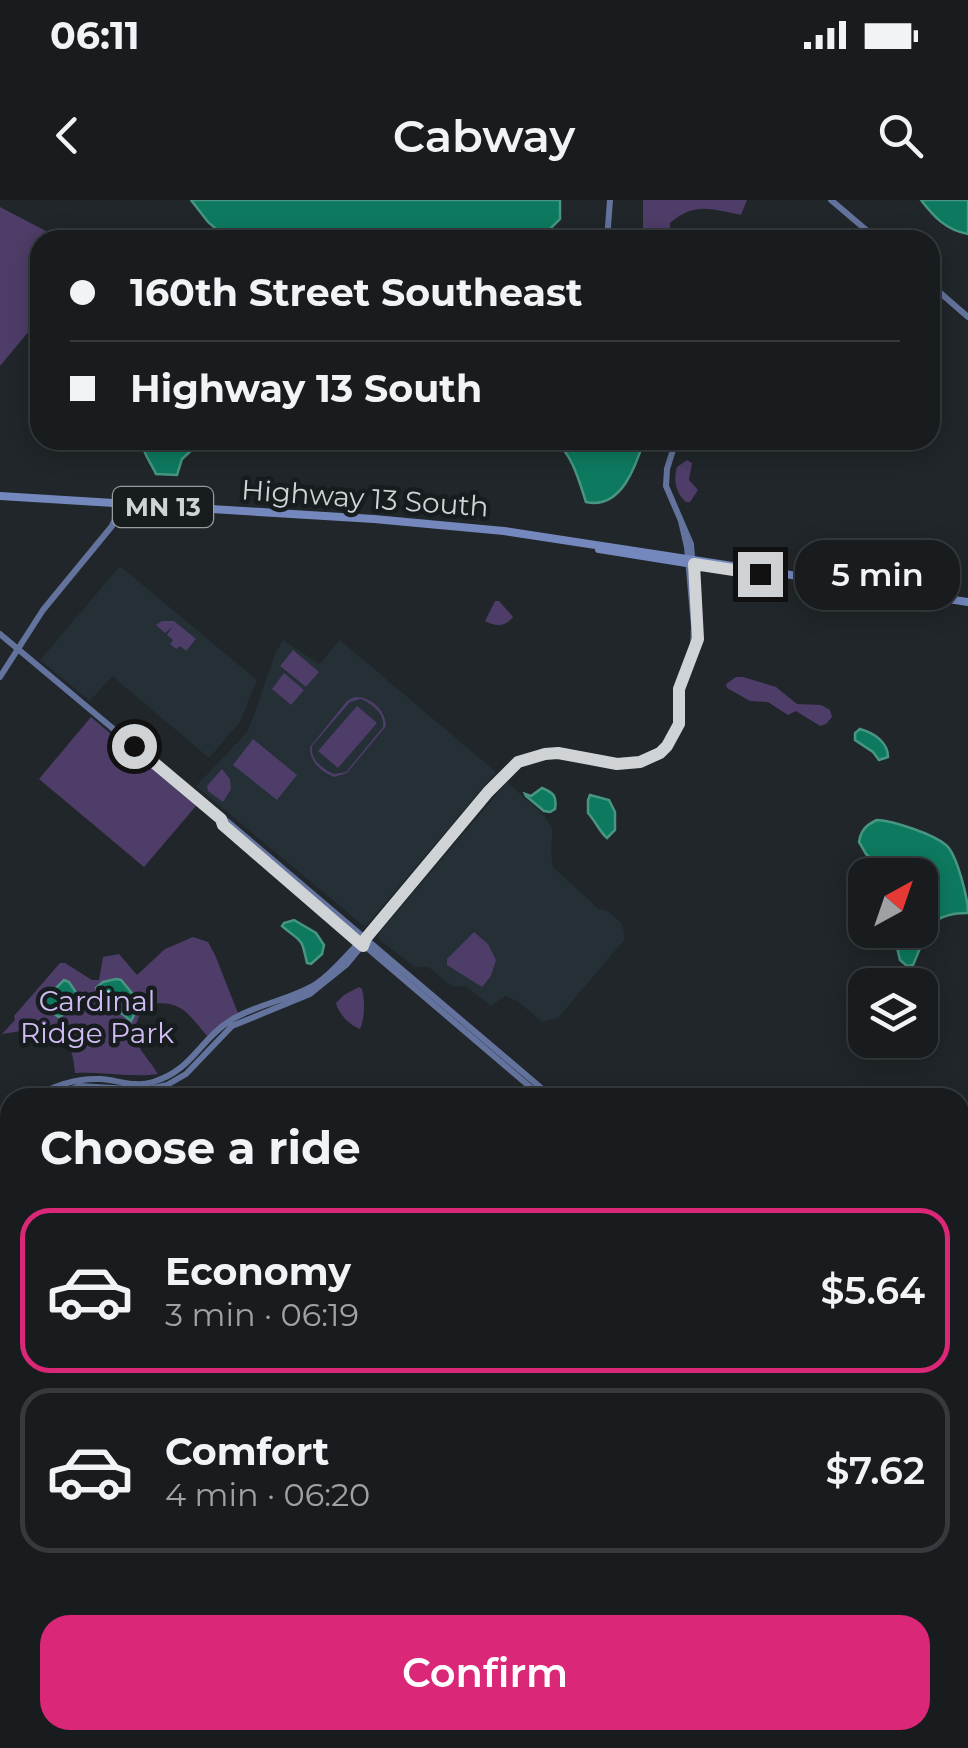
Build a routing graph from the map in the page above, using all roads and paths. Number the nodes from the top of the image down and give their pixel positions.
1 (610, 200) edge
2 (831, 200) edge
3 (608, 230) edge
4 (866, 230) edge
5 (940, 293) edge
6 (968, 317) edge
7 (673, 450) edge
8 (0, 496) edge
9 (117, 504) junction
10 (690, 561) junction
11 (968, 602) edge
12 (0, 634) edge
13 (18, 649) junction
14 (0, 676) edge
15 (363, 942) junction
16 (51, 1088) edge
17 (74, 1088) edge
18 (113, 1088) edge
19 (154, 1088) edge
20 (531, 1088) edge
21 (540, 1088) edge

1 - 3 street
2 - 4 street
5 - 6 street
7 - 10 street
8 - 9 main road, Highway 13 South / MN 13
9 - 10 main road, Highway 13 South / MN 13
9 - 13 street
10 - 11 main road, Highway 13 South / MN 13
10 - 15 street
12 - 13 street
13 - 14 street
13 - 15 street
15 - 16 street
15 - 19 street
15 - 20 street
15 - 21 street
17 - 18 street

